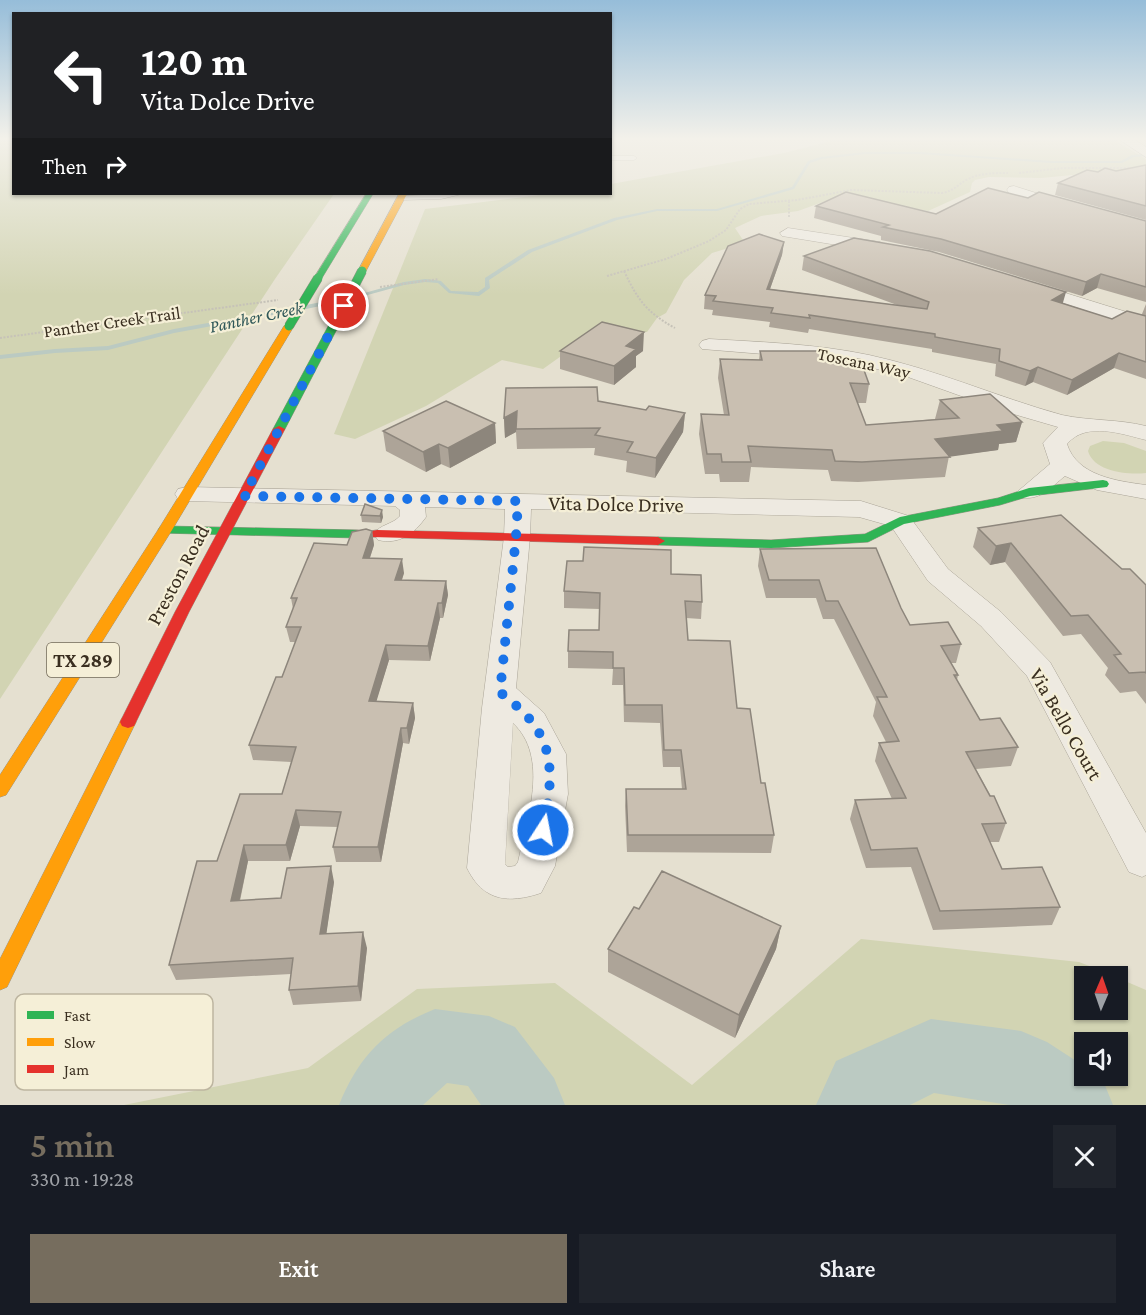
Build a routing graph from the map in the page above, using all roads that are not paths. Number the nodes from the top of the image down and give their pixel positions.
1 (1019, 192) edge
2 (368, 195) edge
3 (452, 195) edge
4 (401, 196) edge
5 (1079, 211) edge
6 (788, 233) dead end
7 (892, 249) edge
8 (1011, 281) edge
9 (1146, 324) edge
10 (709, 345) dead end
11 (1013, 409) junction
12 (1084, 426) junction
13 (1143, 432) edge
14 (1057, 450) junction
15 (1103, 484) junction
16 (1029, 492) junction
17 (1146, 492) edge
18 (187, 494) junction
19 (244, 496) junction
20 (401, 499) junction
21 (518, 501) junction
22 (900, 521) junction
23 (165, 530) junction
24 (225, 531) junction
25 (358, 534) edge
26 (382, 534) joint
27 (516, 537) junction
28 (500, 692) dead end
29 (0, 790) edge
30 (1142, 861) dead end
31 (0, 980) edge

1 - 5 street
2 - 18 main road, Preston Road / TX 289, bridge
3 - 4 lane
4 - 19 main road, Preston Road / TX 289, bridge
6 - 7 street
8 - 9 street
10 - 11 street, Toscana Way
11 - 12 street, Toscana Way
11 - 14 street, Toscana Way
12 - 13 street
12 - 14 street
14 - 15 street, Toscana Way
14 - 16 street, Vita Dolce Drive
15 - 16 main road, Vita Dolce Drive
15 - 17 street, Toscana Way
16 - 22 main road, Vita Dolce Drive
18 - 19 street, Vita Dolce Drive
18 - 23 main road, Preston Road / TX 289
19 - 20 street, Vita Dolce Drive
19 - 24 main road, Preston Road / TX 289
20 - 21 street, Vita Dolce Drive
20 - 26 street
21 - 22 street, Vita Dolce Drive
21 - 27 street
22 - 27 main road, Vita Dolce Drive
22 - 30 street, Via Bello Court
23 - 24 main road
23 - 29 main road, Preston Road / TX 289
24 - 25 main road
24 - 31 main road, Preston Road / TX 289
26 - 27 main road, Vita Dolce Drive
27 - 28 street

